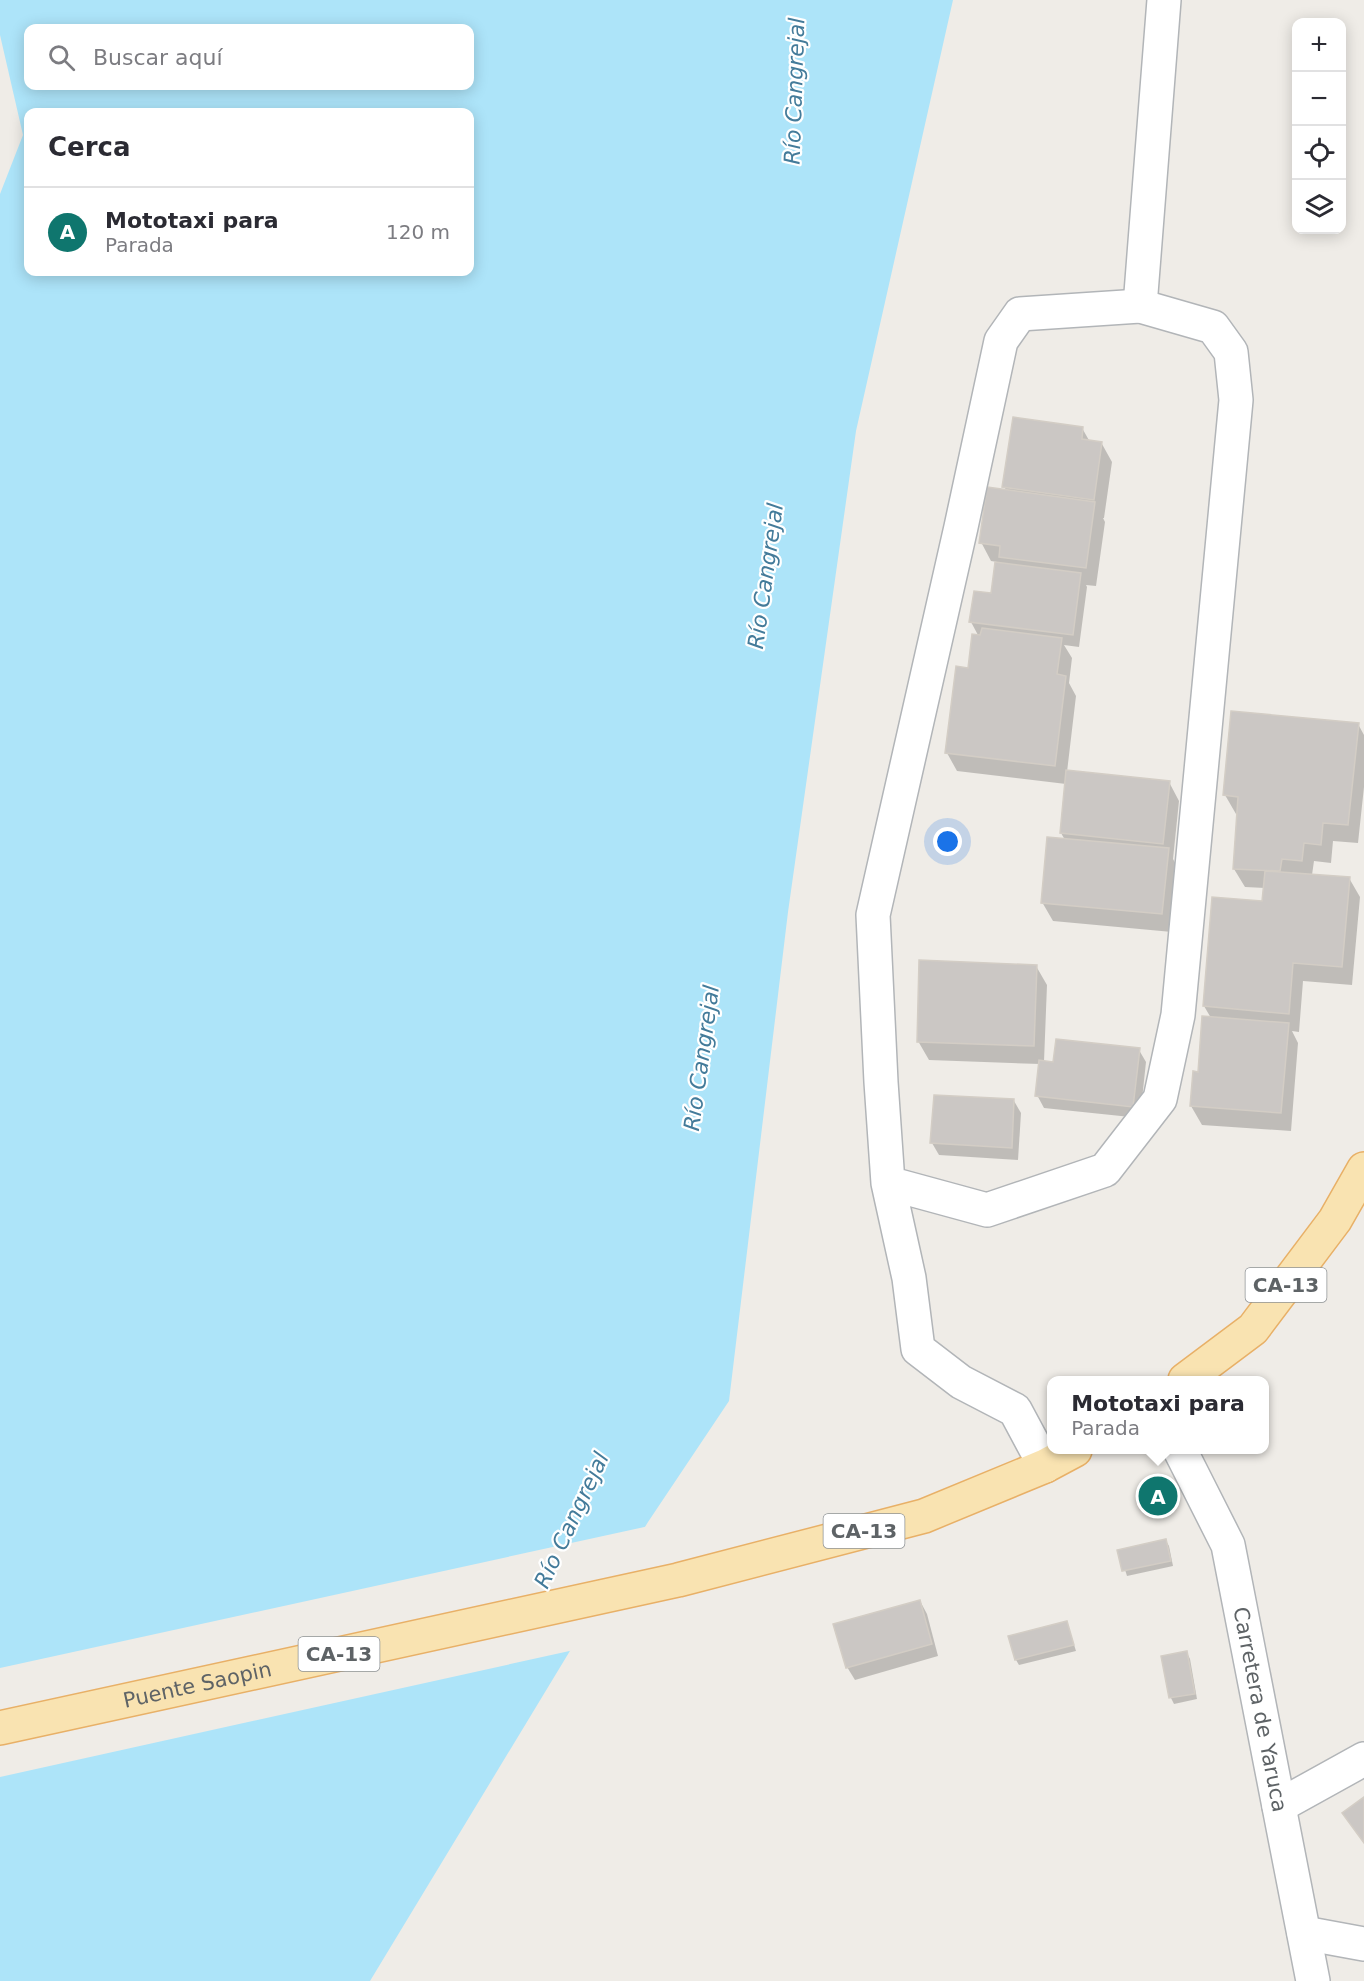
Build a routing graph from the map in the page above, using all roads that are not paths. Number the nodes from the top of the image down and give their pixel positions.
1 (1164, 0) edge
2 (1140, 306) junction
3 (1364, 1169) edge
4 (888, 1183) junction
5 (1190, 1376) edge
6 (1066, 1454) edge
7 (1182, 1454) edge
8 (1045, 1466) junction
9 (0, 1728) edge
10 (1364, 1759) edge
11 (1279, 1806) junction
12 (1304, 1933) junction
13 (1364, 1944) edge
14 (1313, 1981) edge

1 - 2 street
2 - 4 street
2 - 4 street
3 - 5 main road, CA-13
4 - 8 street
6 - 8 main road, CA-13
7 - 11 street, Carretera de Yaruca
8 - 9 main road, Puente Saopin / CA-13
10 - 11 street
11 - 12 street, Carretera de Yaruca
12 - 13 street
12 - 14 street, Carretera de Yaruca

